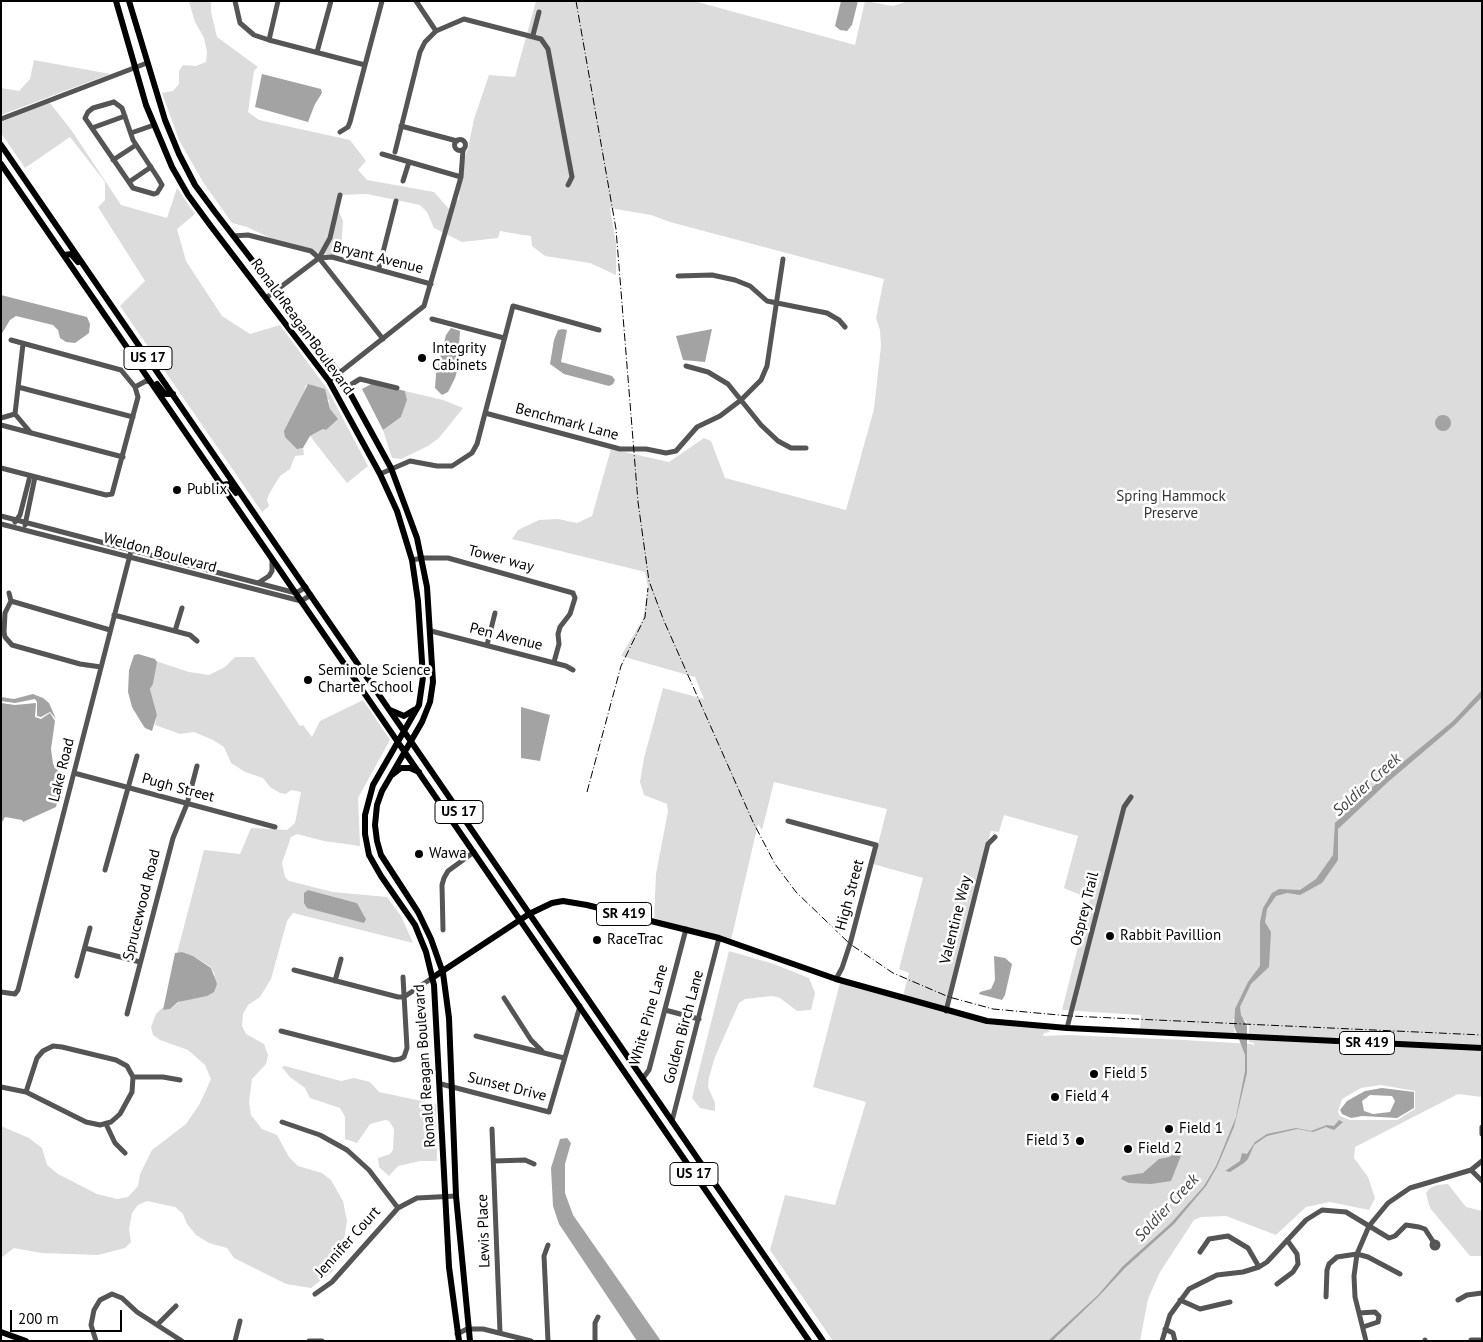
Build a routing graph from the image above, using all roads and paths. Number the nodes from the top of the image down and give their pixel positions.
1 (116, 1) edge
2 (129, 1) edge
3 (235, 1) edge
4 (278, 1) edge
5 (331, 1) edge
6 (382, 1) edge
7 (416, 1) edge
8 (539, 12) dead end
9 (436, 31) junction
10 (533, 35) junction
11 (268, 40) junction
12 (317, 52) junction
13 (147, 63) junction
14 (365, 65) junction
15 (135, 68) junction
16 (125, 116) junction
17 (1, 119) edge
18 (154, 126) junction
19 (402, 126) junction
20 (92, 128) junction
21 (340, 132) dead end
22 (130, 133) junction
23 (1, 145) edge
24 (136, 145) junction
25 (395, 152) dead end
26 (382, 154) dead end
27 (113, 160) junction
28 (409, 162) junction
29 (1, 164) edge
30 (151, 167) junction
31 (461, 177) junction
32 (129, 182) junction
33 (403, 182) dead end
34 (568, 185) dead end
35 (340, 195) dead end
36 (396, 201) dead end
37 (32, 210) junction
38 (233, 236) junction
39 (68, 241) junction
40 (64, 255) junction
41 (319, 258) junction
42 (783, 259) dead end
43 (379, 268) junction
44 (678, 276) dead end
45 (93, 277) junction
46 (431, 284) junction
47 (275, 290) junction
48 (266, 298) junction
49 (776, 303) junction
50 (432, 319) dead end
51 (845, 327) dead end
52 (599, 330) dead end
53 (504, 338) junction
54 (383, 339) junction
55 (10, 340) dead end
56 (23, 344) junction
57 (686, 366) dead end
58 (144, 372) junction
59 (339, 373) junction
60 (330, 381) junction
61 (151, 382) junction
62 (18, 387) junction
63 (347, 387) junction
64 (135, 388) junction
65 (397, 388) dead end
66 (173, 394) junction
67 (741, 400) junction
68 (172, 413) junction
69 (484, 413) junction
70 (15, 414) junction
71 (133, 417) junction
72 (1, 418) edge
73 (1, 425) edge
74 (31, 433) junction
75 (200, 433) junction
76 (806, 448) dead end
77 (123, 457) junction
78 (1, 468) edge
79 (391, 468) junction
80 (380, 474) junction
81 (33, 476) junction
82 (222, 485) junction
83 (28, 492) junction
84 (1, 516) edge
85 (258, 518) junction
86 (16, 520) junction
87 (26, 523) junction
88 (1, 524) edge
89 (14, 527) junction
90 (24, 530) junction
91 (131, 551) junction
92 (129, 558) junction
93 (272, 558) junction
94 (422, 558) junction
95 (412, 560) junction
96 (224, 574) junction
97 (222, 582) junction
98 (258, 583) junction
99 (306, 587) junction
100 (9, 593) dead end
101 (296, 593) junction
102 (311, 595) junction
103 (11, 601) junction
104 (418, 601) junction
105 (301, 602) junction
106 (182, 608) dead end
107 (495, 613) dead end
108 (114, 615) junction
109 (110, 630) junction
110 (175, 631) junction
111 (431, 631) junction
112 (197, 641) dead end
113 (487, 645) junction
114 (554, 662) junction
115 (101, 668) junction
116 (573, 670) dead end
117 (419, 705) junction
118 (389, 710) junction
119 (404, 732) junction
120 (398, 742) junction
121 (411, 742) junction
122 (404, 751) junction
123 (137, 756) dead end
124 (197, 766) dead end
125 (419, 772) junction
126 (74, 773) junction
127 (389, 778) junction
128 (128, 788) junction
129 (1131, 797) dead end
130 (187, 804) junction
131 (442, 805) junction
132 (463, 816) junction
133 (788, 821) dead end
134 (276, 827) dead end
135 (996, 837) dead end
136 (474, 852) junction
137 (105, 870) dead end
138 (390, 889) junction
139 (416, 910) junction
140 (529, 914) junction
141 (520, 921) junction
142 (90, 928) dead end
143 (686, 929) junction
144 (443, 930) dead end
145 (720, 938) junction
146 (85, 948) junction
147 (438, 958) junction
148 (341, 959) dead end
149 (140, 962) junction
150 (458, 963) junction
151 (294, 970) dead end
152 (443, 973) junction
153 (78, 976) dead end
154 (403, 977) dead end
155 (432, 978) junction
156 (836, 979) junction
157 (335, 981) junction
158 (1, 992) edge
159 (404, 997) junction
160 (504, 998) dead end
161 (580, 1006) junction
162 (665, 1010) junction
163 (946, 1011) junction
164 (127, 1014) dead end
165 (699, 1019) junction
166 (1067, 1028) junction
167 (281, 1030) dead end
168 (609, 1030) junction
169 (476, 1036) dead end
170 (1482, 1048) edge
171 (544, 1053) junction
172 (564, 1058) junction
173 (134, 1077) junction
174 (643, 1078) junction
175 (180, 1080) dead end
176 (441, 1084) junction
177 (451, 1086) junction
178 (1, 1087) edge
179 (26, 1092) junction
180 (672, 1121) junction
181 (282, 1122) dead end
182 (106, 1124) junction
183 (1482, 1128) edge
184 (492, 1129) dead end
185 (1482, 1134) edge
186 (125, 1153) dead end
187 (694, 1154) junction
188 (685, 1160) junction
189 (494, 1161) junction
190 (1482, 1161) edge
191 (534, 1164) dead end
192 (1471, 1170) junction
193 (1482, 1181) edge
194 (446, 1196) junction
195 (456, 1196) junction
196 (398, 1208) junction
197 (1369, 1226) junction
198 (1287, 1240) junction
199 (1434, 1243) dead end
200 (548, 1245) dead end
201 (1200, 1252) dead end
202 (1357, 1254) junction
203 (1259, 1267) junction
204 (1400, 1274) dead end
205 (1278, 1284) dead end
206 (1482, 1293) edge
207 (315, 1294) dead end
208 (1326, 1298) dead end
209 (1180, 1300) junction
210 (1458, 1300) dead end
211 (1230, 1302) dead end
212 (176, 1306) dead end
213 (1359, 1313) junction
214 (598, 1317) dead end
215 (240, 1321) dead end
216 (158, 1324) junction
217 (1363, 1327) junction
218 (467, 1329) junction
219 (1165, 1329) junction
220 (1, 1332) edge
221 (500, 1332) junction
222 (458, 1337) edge
223 (181, 1340) edge
224 (1470, 1340) edge
225 (1482, 1340) edge
226 (26, 1341) edge
227 (96, 1341) edge
228 (235, 1341) edge
229 (309, 1341) edge
230 (322, 1341) edge
231 (470, 1341) edge
232 (531, 1341) edge
233 (548, 1341) edge
234 (595, 1341) edge
235 (809, 1341) edge
236 (823, 1341) edge
237 (1162, 1341) edge
238 (1175, 1341) edge
239 (1366, 1341) edge

1 - 15 main road, Ronald Reagan Boulevard
2 - 13 main road, Ronald Reagan Boulevard
3 - 11 street
4 - 11 street
5 - 12 street
6 - 14 street
7 - 9 street
8 - 10 street
9 - 10 street
9 - 19 street
10 - 34 street
11 - 12 street
12 - 14 street
13 - 15 street
13 - 38 main road, Ronald Reagan Boulevard
14 - 21 street
15 - 17 street
15 - 18 main road, Ronald Reagan Boulevard
16 - 20 street
16 - 20 street
16 - 22 street
18 - 22 street
18 - 48 main road, Ronald Reagan Boulevard
19 - 25 street
19 - 31 street
20 - 27 street
22 - 24 street
23 - 39 main road, US 17
24 - 27 street
24 - 30 street
26 - 28 street
27 - 32 street
28 - 31 street
28 - 33 street
29 - 37 main road, US 17
30 - 32 street
30 - 32 street
31 - 46 street
35 - 41 street
36 - 43 street
37 - 39 main road
37 - 40 main road, US 17
38 - 41 street, Bryant Avenue
38 - 47 main road, Ronald Reagan Boulevard
39 - 45 main road, US 17
40 - 45 main road
40 - 58 main road, US 17
41 - 43 street, Bryant Avenue
41 - 47 street
41 - 54 street
42 - 49 street, Benchmark Lane
43 - 46 street, Bryant Avenue
44 - 49 street
45 - 66 main road, US 17
46 - 54 street
47 - 48 street
47 - 59 main road, Ronald Reagan Boulevard
48 - 60 main road, Ronald Reagan Boulevard
49 - 51 street
49 - 67 street, Benchmark Lane
50 - 53 street
52 - 53 street
53 - 69 street
54 - 59 street
55 - 56 street
56 - 62 street
56 - 64 street
57 - 67 street
58 - 61 main road, US 17
58 - 66 main road
59 - 60 street
59 - 63 main road, Ronald Reagan Boulevard
60 - 80 main road, Ronald Reagan Boulevard
61 - 64 street
61 - 68 main road, US 17
62 - 70 street
62 - 71 street
63 - 65 street
63 - 79 main road, Ronald Reagan Boulevard
64 - 71 street
66 - 75 main road, US 17
67 - 69 street, Benchmark Lane
67 - 76 street
68 - 75 main road
68 - 82 main road, US 17
69 - 79 street
70 - 72 street
70 - 74 street
71 - 77 street
73 - 74 street
74 - 77 street
75 - 85 main road, US 17
77 - 81 street
78 - 81 street
79 - 80 street
79 - 94 main road, Ronald Reagan Boulevard
80 - 95 main road, Ronald Reagan Boulevard
81 - 83 street
82 - 85 main road
82 - 93 main road, US 17
83 - 86 street
83 - 87 street
84 - 86 street, Weldon Boulevard
85 - 99 main road, US 17
86 - 87 street, Weldon Boulevard
86 - 89 street
87 - 90 street
87 - 91 street, Weldon Boulevard
88 - 89 street, Weldon Boulevard
89 - 90 street, Weldon Boulevard
90 - 92 street, Weldon Boulevard
91 - 92 street, Lake Road
91 - 96 street, Weldon Boulevard
92 - 97 street, Weldon Boulevard
92 - 108 street, Lake Road
93 - 98 street
93 - 101 main road, US 17
94 - 95 street, Tower way
94 - 111 main road, Ronald Reagan Boulevard
94 - 114 street, Tower way
95 - 104 main road, Ronald Reagan Boulevard
96 - 97 street
96 - 98 street, Weldon Boulevard
97 - 105 street, Weldon Boulevard
98 - 101 street, Weldon Boulevard
99 - 101 street
99 - 102 main road, US 17
100 - 103 street
101 - 105 main road, US 17
102 - 105 street
102 - 118 main road, US 17
103 - 109 street
103 - 115 street
104 - 111 main road
104 - 117 main road, Ronald Reagan Boulevard
105 - 120 main road, US 17
106 - 110 street
107 - 113 street
108 - 109 street, Lake Road
108 - 110 street
109 - 115 street, Lake Road
110 - 112 street
111 - 113 street, Pen Avenue
111 - 121 main road, Ronald Reagan Boulevard
113 - 114 street, Pen Avenue
114 - 116 street, Pen Avenue
115 - 126 street, Lake Road
117 - 118 main road
117 - 119 main road, Ronald Reagan Boulevard
118 - 119 main road, US 17
119 - 120 main road, Ronald Reagan Boulevard
119 - 121 main road, US 17
120 - 122 main road, US 17
120 - 138 main road, Ronald Reagan Boulevard
121 - 122 main road, Ronald Reagan Boulevard
121 - 132 main road, US 17
122 - 125 main road, US 17
122 - 127 main road, Ronald Reagan Boulevard
123 - 128 street
124 - 130 street, Sprucewood Road
125 - 127 main road
125 - 131 main road, US 17
126 - 128 street, Pugh Street
126 - 158 street, Lake Road
127 - 139 main road, Ronald Reagan Boulevard
128 - 130 street, Pugh Street
128 - 137 street
129 - 166 street, Osprey Trail
130 - 134 street, Pugh Street
130 - 149 street, Sprucewood Road
131 - 132 main road
131 - 136 main road, US 17
132 - 140 main road, US 17
133 - 156 street, High Street
135 - 163 street, Valentine Way
136 - 141 main road, US 17
136 - 144 street
138 - 139 main road
138 - 155 main road, Ronald Reagan Boulevard
139 - 147 main road, Ronald Reagan Boulevard
140 - 141 main road, SR 419
140 - 143 main road, SR 419
140 - 168 main road, US 17
141 - 150 main road
141 - 161 main road, US 17
142 - 146 street
143 - 145 main road, SR 419
143 - 162 street, White Pine Lane
145 - 156 main road, SR 419
145 - 165 street, Golden Birch Lane
146 - 149 street
146 - 153 street
147 - 150 main road
147 - 152 main road, Ronald Reagan Boulevard
148 - 157 street
149 - 164 street, Sprucewood Road
150 - 152 main road
151 - 157 street
152 - 155 main road
152 - 177 main road, Ronald Reagan Boulevard
154 - 159 street
155 - 159 street
155 - 176 main road, Ronald Reagan Boulevard
156 - 163 main road, SR 419
157 - 159 street
159 - 167 street
160 - 171 street
161 - 168 main road
161 - 172 street, Sunset Drive
161 - 188 main road, US 17
162 - 165 street
162 - 174 street, White Pine Lane
163 - 166 main road, SR 419
165 - 180 street, Golden Birch Lane
166 - 170 main road, SR 419
168 - 174 main road, US 17
169 - 171 street
171 - 172 street
172 - 177 street, Sunset Drive
173 - 175 street
173 - 179 street
173 - 182 street
174 - 180 main road, US 17
176 - 177 street, Sunset Drive
176 - 194 main road, Ronald Reagan Boulevard
177 - 195 main road, Ronald Reagan Boulevard
178 - 179 street
179 - 182 street
180 - 187 main road, US 17
181 - 196 street
182 - 186 street
183 - 185 street
184 - 189 street, Lewis Place
187 - 188 main road
187 - 236 main road, US 17
188 - 235 main road, US 17
189 - 191 street
189 - 221 street, Lewis Place
190 - 192 street
192 - 193 street
192 - 197 street
194 - 195 street, Jennifer Court
194 - 196 street, Jennifer Court
194 - 222 main road, Ronald Reagan Boulevard
195 - 218 main road, Ronald Reagan Boulevard
196 - 207 street, Jennifer Court
197 - 198 street
197 - 199 street
197 - 202 street
198 - 203 street
198 - 205 street
200 - 233 street
201 - 203 street
202 - 204 street
202 - 208 street
202 - 213 street
203 - 209 street
206 - 210 street
209 - 211 street
209 - 219 street
212 - 216 street
213 - 217 street
213 - 217 street
214 - 234 street
215 - 228 street
216 - 223 street
216 - 227 street
217 - 239 street
218 - 221 street
218 - 222 street
218 - 231 main road, Ronald Reagan Boulevard
219 - 237 street
219 - 238 street
220 - 226 main road
221 - 232 street
224 - 225 street
229 - 230 street

